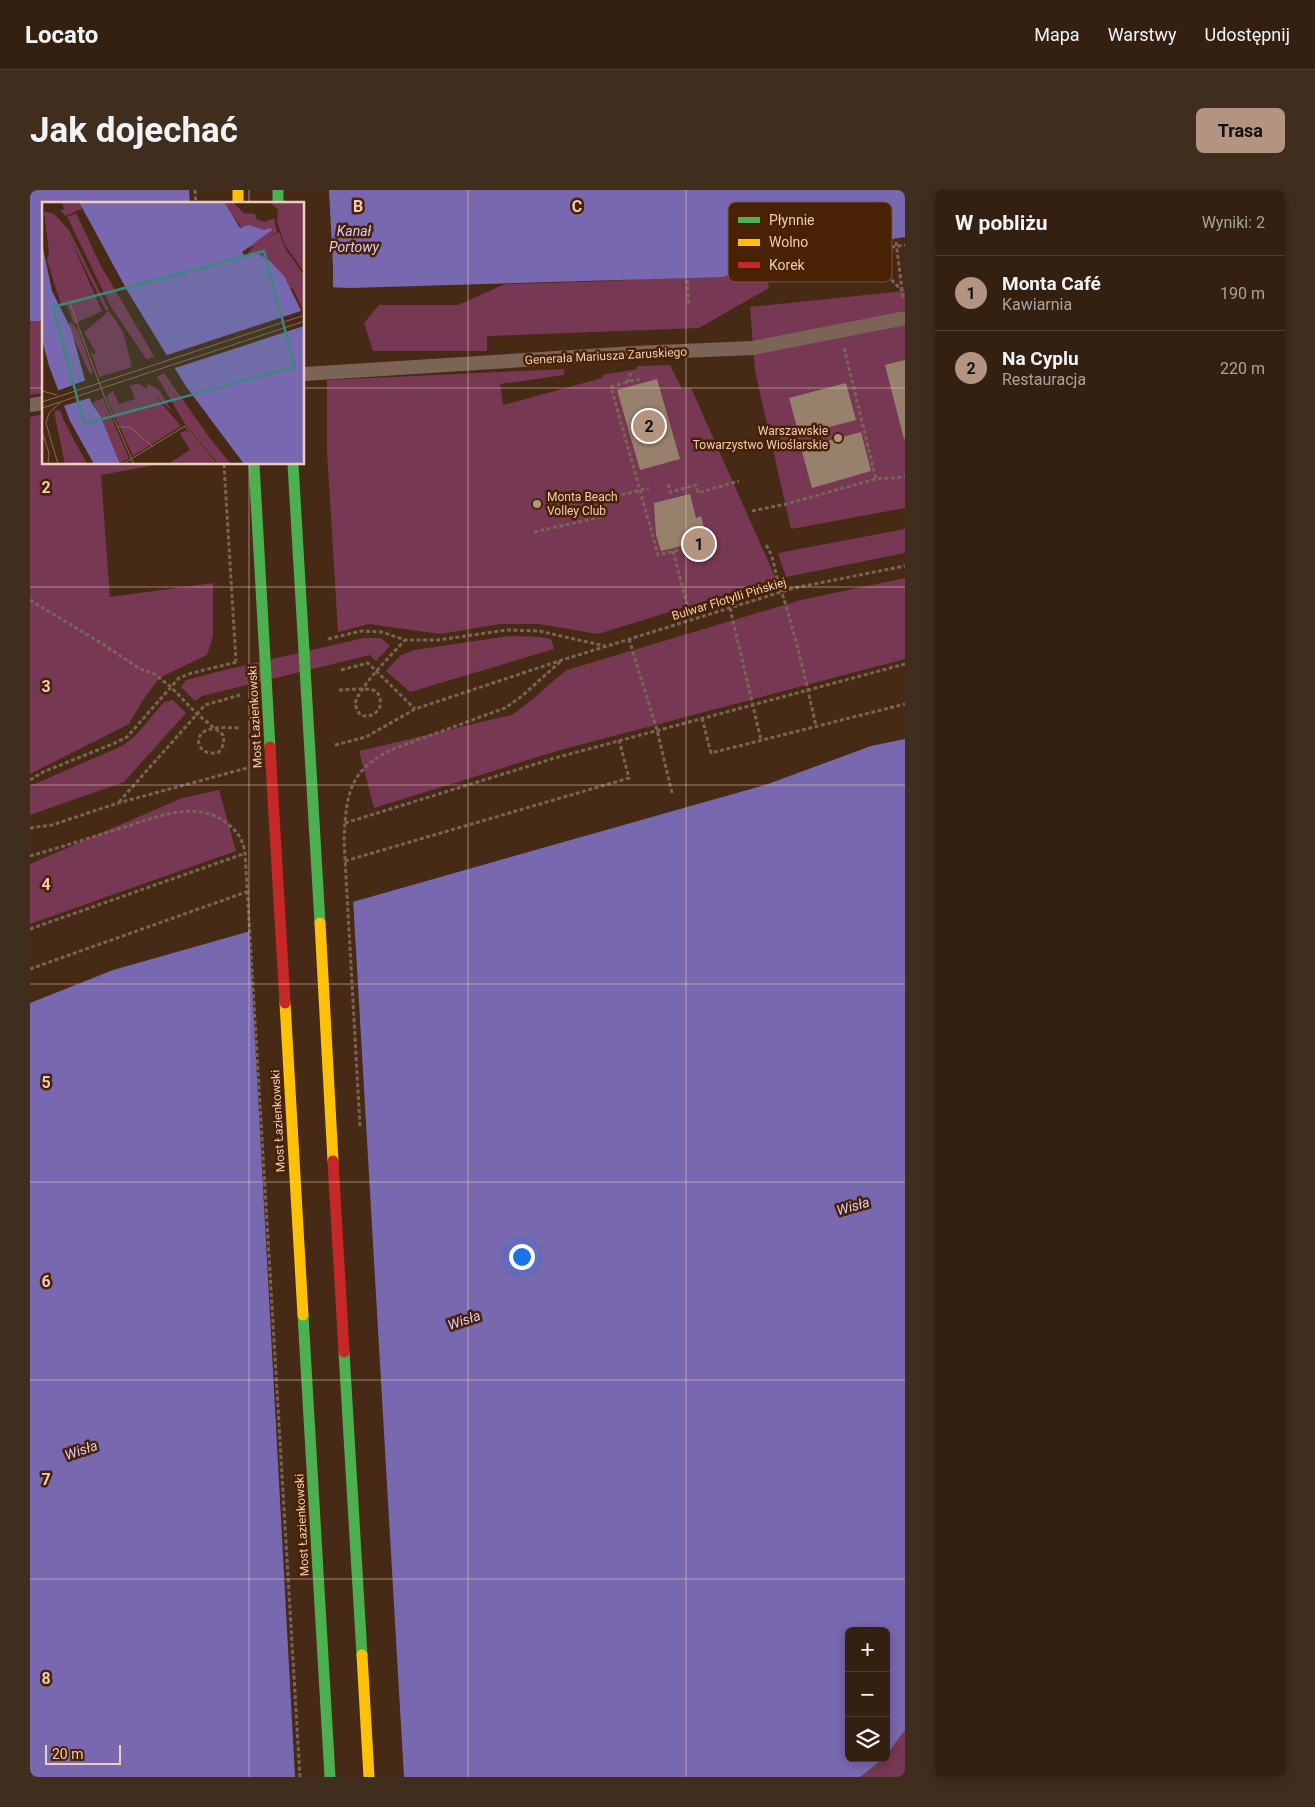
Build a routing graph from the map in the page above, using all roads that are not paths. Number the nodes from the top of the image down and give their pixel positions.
1 (905, 318) edge
2 (305, 374) edge
3 (254, 465) edge
4 (293, 465) edge
5 (330, 1777) edge
6 (369, 1777) edge

1 - 2 lane, Generała Mariusza Zaruskiego
3 - 5 main road, Most Łazienkowski
4 - 6 main road

